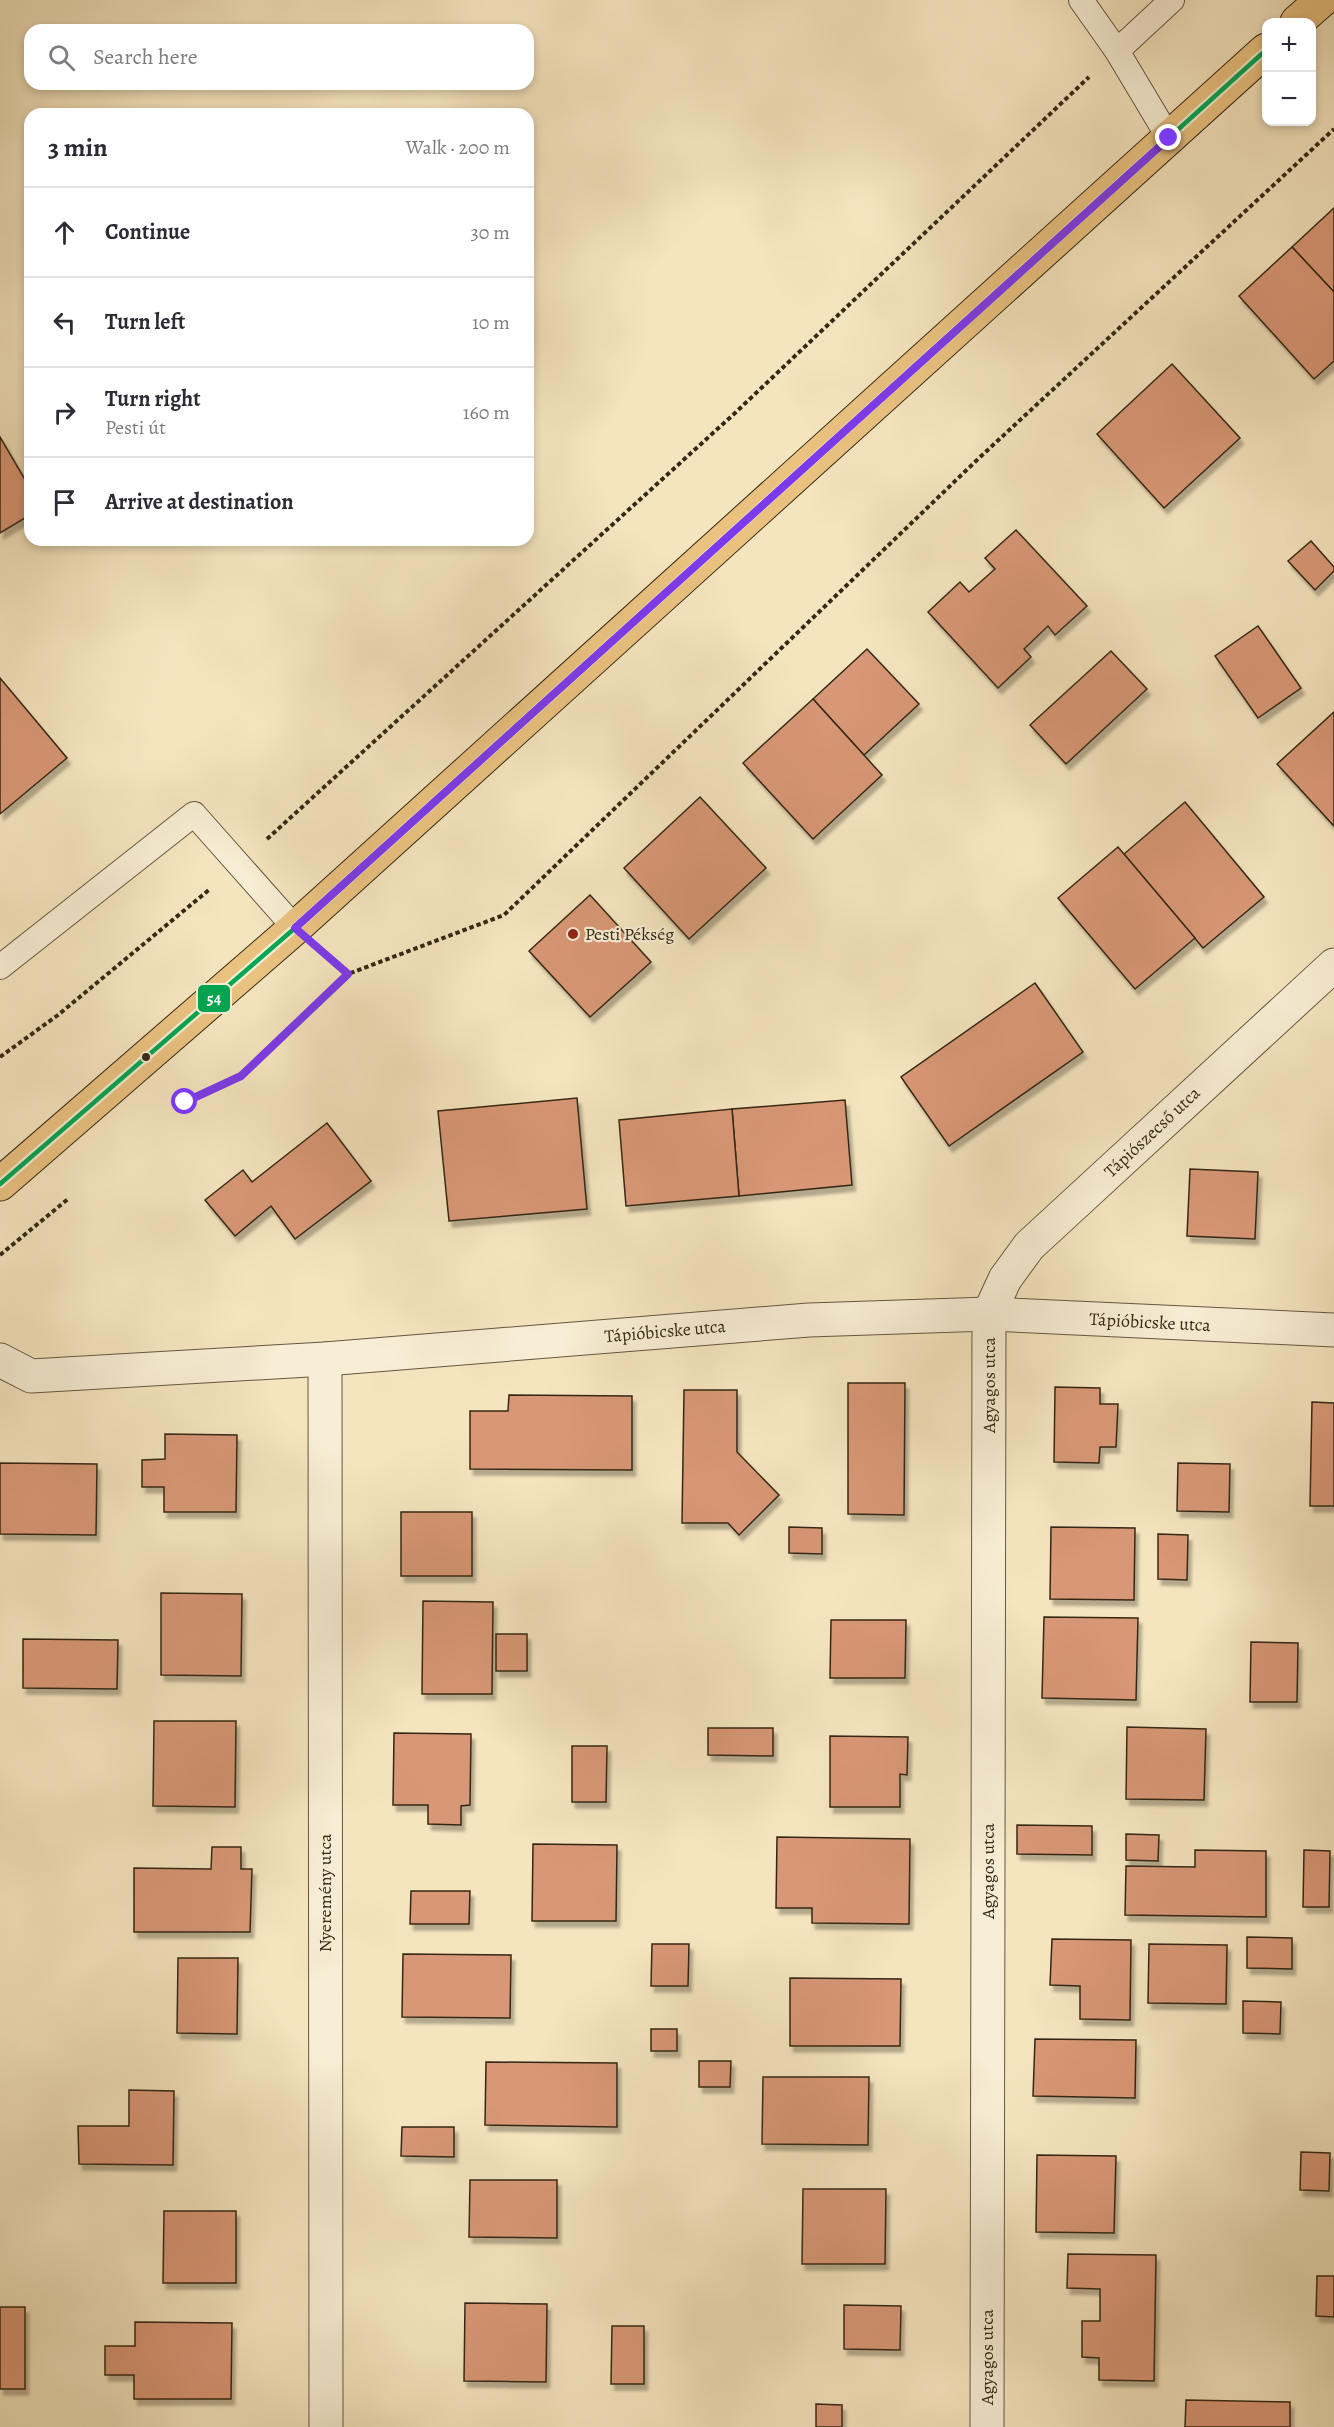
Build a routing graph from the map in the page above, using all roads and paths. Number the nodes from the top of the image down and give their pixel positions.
1 (1081, 0) edge
2 (1173, 0) edge
3 (1322, 0) edge
4 (1302, 18) edge
5 (1117, 51) junction
6 (1262, 54) edge
7 (1334, 129) edge
8 (1169, 138) junction
9 (238, 865) junction
10 (295, 928) junction
11 (1334, 965) edge
12 (0, 967) edge
13 (348, 974) junction
14 (0, 1058) edge
15 (185, 1102) dead end
16 (0, 1184) edge
17 (68, 1199) dead end
18 (0, 1255) edge
19 (989, 1314) junction
20 (1334, 1330) edge
21 (325, 1359) junction
22 (0, 1360) edge
23 (326, 2427) edge
24 (987, 2427) edge

1 - 5 lane
2 - 5 lane
3 - 4 main road
5 - 8 lane
5 - 9 path
6 - 8 main road
7 - 13 path
8 - 10 main road
9 - 10 lane
9 - 12 lane
9 - 14 path
10 - 13 path
10 - 16 main road
11 - 19 street, Tápiószecső utca
13 - 15 path
17 - 18 path
19 - 20 street, Tápióbicske utca
19 - 21 street, Tápióbicske utca
19 - 24 street, Agyagos utca
21 - 22 street, Tápióbicske utca
21 - 23 street, Nyeremény utca

